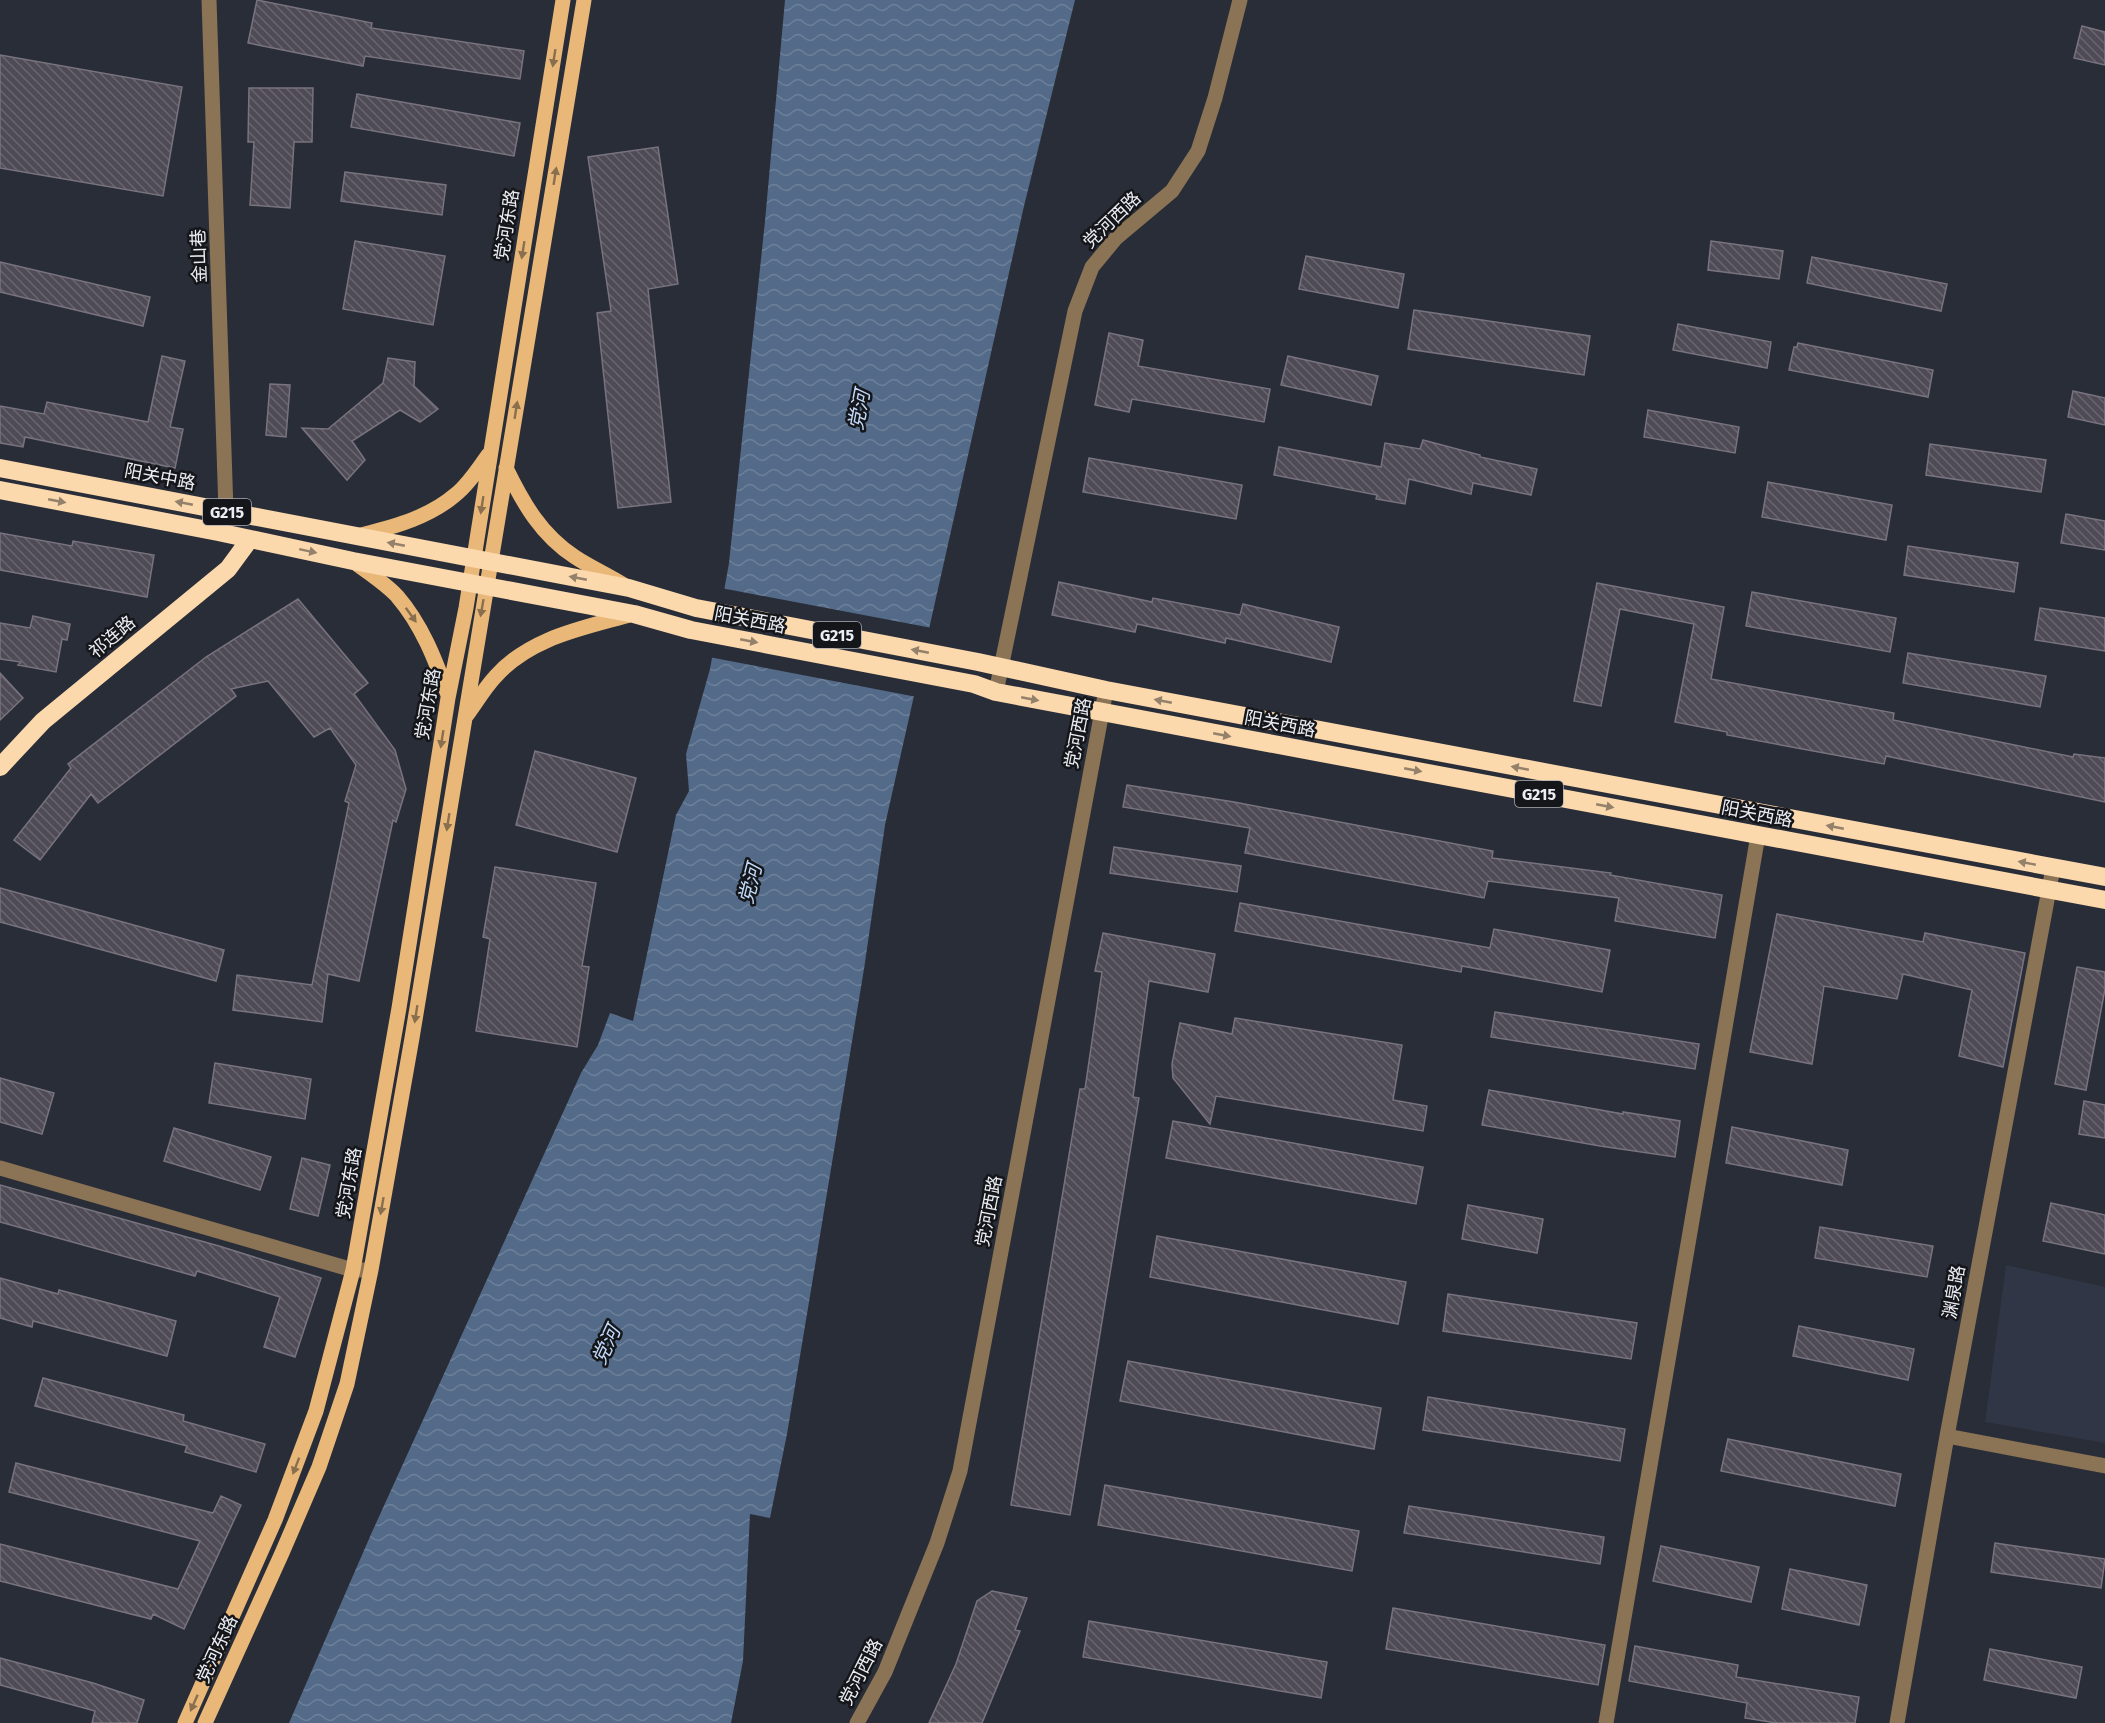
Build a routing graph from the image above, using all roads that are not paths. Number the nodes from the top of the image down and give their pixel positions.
1 (209, 0) edge
2 (563, 0) edge
3 (584, 0) edge
4 (1240, 0) edge
5 (491, 450) junction
6 (0, 468) edge
7 (506, 468) junction
8 (0, 490) edge
9 (226, 512) junction
10 (355, 537) junction
11 (250, 540) junction
12 (453, 555) joint
13 (482, 560) junction
14 (353, 561) junction
15 (478, 584) junction
16 (629, 588) junction
17 (634, 614) junction
18 (1000, 667) junction
19 (1106, 690) junction
20 (996, 692) junction
21 (448, 698) junction
22 (1102, 712) junction
23 (465, 717) junction
24 (0, 767) edge
25 (1758, 835) junction
26 (2053, 868) junction
27 (2105, 877) edge
28 (2049, 890) junction
29 (2105, 900) edge
30 (0, 1168) edge
31 (353, 1270) junction
32 (371, 1270) junction
33 (1947, 1436) junction
34 (2105, 1466) edge
35 (185, 1723) edge
36 (205, 1723) edge
37 (857, 1723) edge
38 (1606, 1723) edge
39 (1897, 1723) edge

1 - 9 street, 金山巷
2 -> 5 main road, 党河东路
7 -> 3 main road, 党河东路
4 - 18 street, 党河西路
5 - 10 main road
5 -> 13 main road, 党河东路
9 -> 6 highway, 阳关中路 / G215
7 - 13 main road, 党河东路
7 - 16 main road
8 -> 11 highway
9 - 10 highway, 阳关中路 / G215
12 -> 10 highway, 阳关中路 / G215
11 -> 14 highway, G215
11 - 24 highway, 祁连路 / G215
12 - 13 highway, 阳关西路 / G215
13 - 15 main road, 党河东路
16 -> 13 highway, 阳关西路 / G215
14 - 15 highway, 阳关西路 / G215
14 -> 21 main road
15 - 17 highway, 阳关西路 / G215
15 - 21 main road, 党河东路
15 -> 23 main road, 党河东路
18 -> 16 highway, 阳关西路 / G215
17 -> 20 highway, 阳关西路 / G215
17 - 23 main road
18 - 19 highway, 阳关西路 / G215
18 - 20 street, 党河西路
19 - 22 street, 党河西路
26 -> 19 highway, 阳关西路 / G215
20 -> 22 highway, 阳关西路 / G215
21 -> 31 main road, 党河东路
22 -> 25 highway, 阳关西路 / G215
22 - 37 street, 党河西路
23 -> 32 main road, 党河东路
25 - 28 highway, 阳关西路 / G215
25 - 38 street
26 - 27 highway, 阳关西路 / G215
26 - 28 street, 渊泉路
28 - 29 highway, 阳关西路 / G215
28 - 33 street, 渊泉路
30 - 31 street
31 - 32 street
31 -> 35 main road, 党河东路
32 - 36 main road, 党河东路
33 - 34 street
33 - 39 street, 渊泉路

